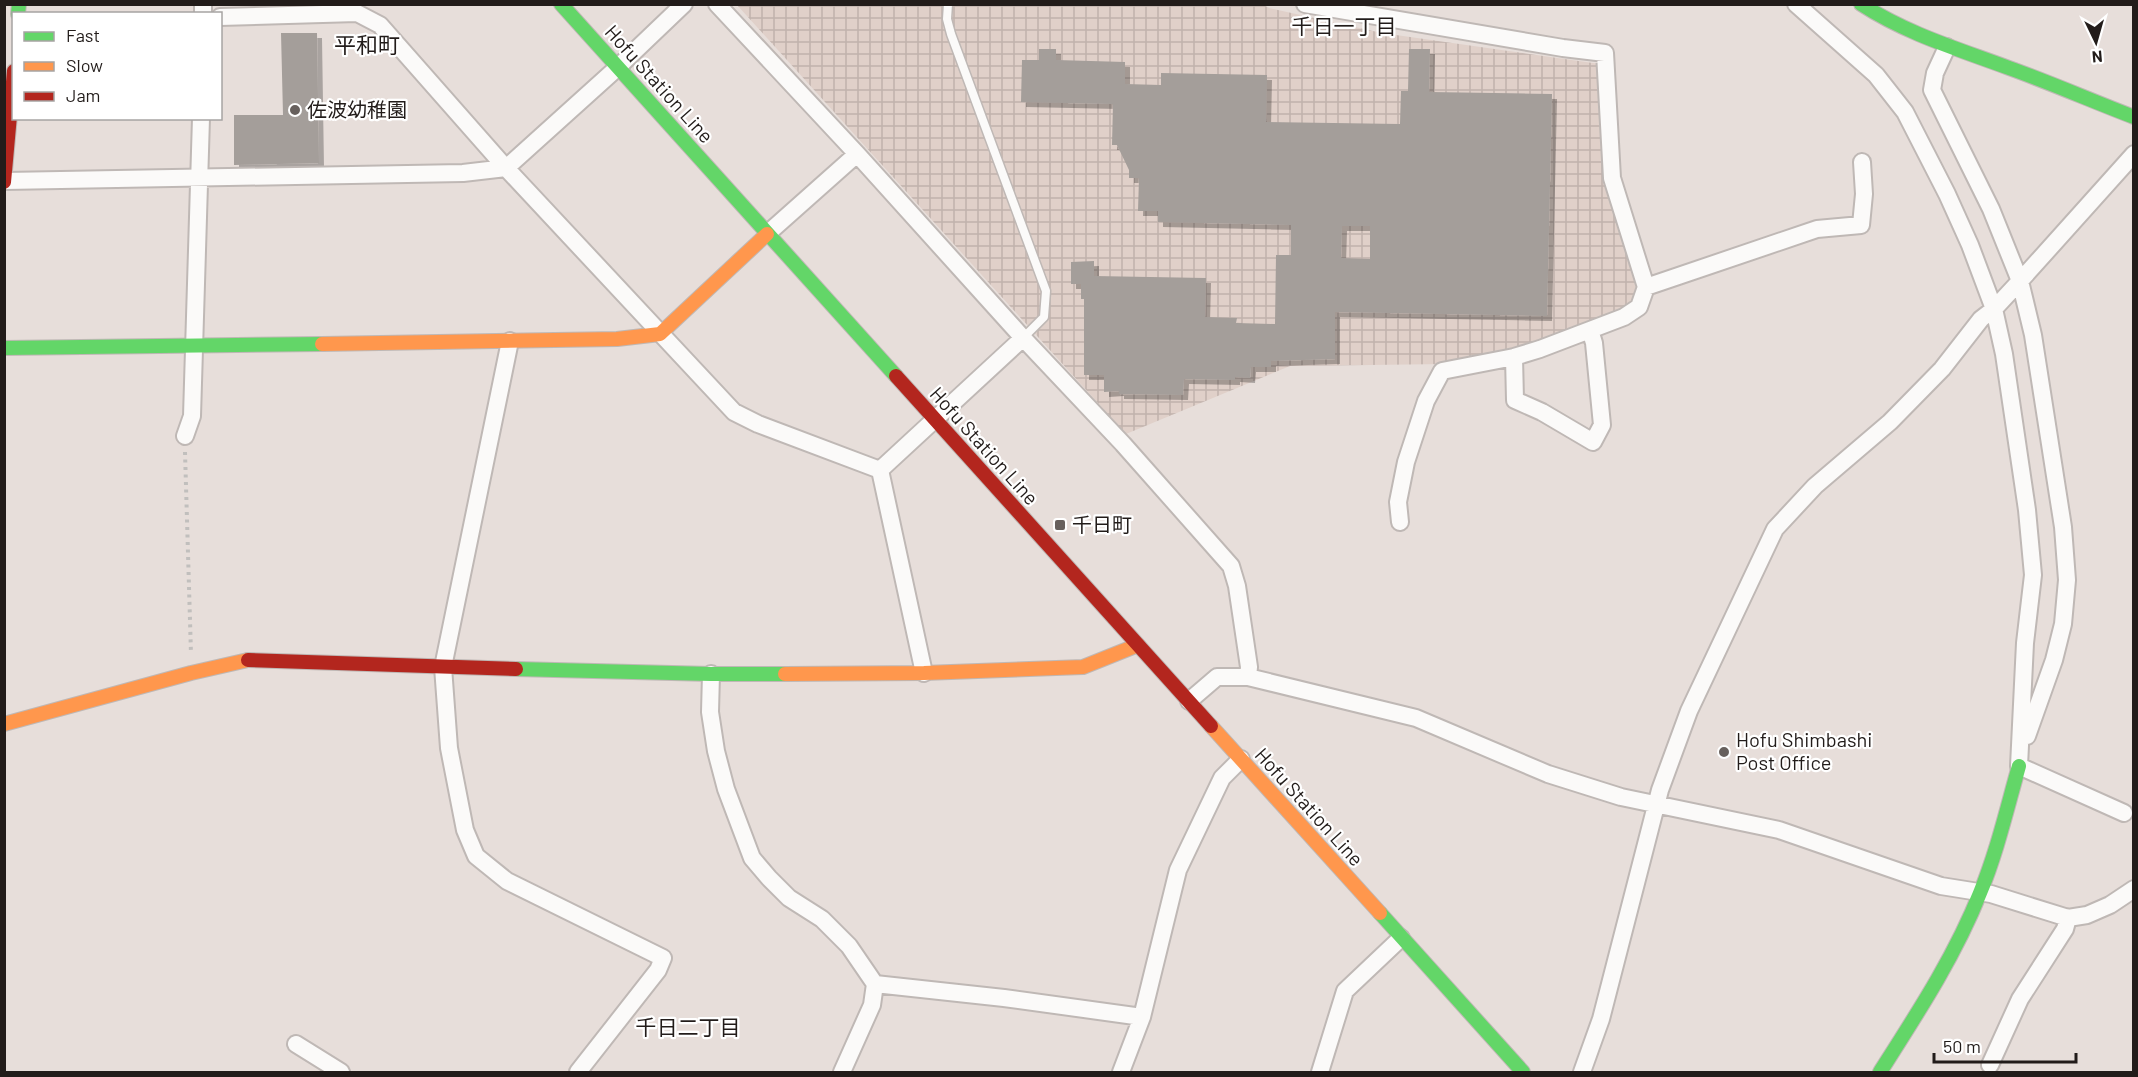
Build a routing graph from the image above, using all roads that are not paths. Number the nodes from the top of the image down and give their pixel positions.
1 (561, 4) edge
2 (684, 4) edge
3 (717, 4) edge
4 (948, 4) edge
5 (1305, 4) edge
6 (1796, 4) edge
7 (1861, 4) edge
8 (357, 9) edge
9 (222, 17) edge
10 (1947, 47) junction
11 (617, 68) junction
12 (12, 96) edge
13 (2133, 117) edge
14 (201, 120) edge
15 (857, 154) junction
16 (2133, 154) edge
17 (1862, 162) dead end
18 (506, 168) junction
19 (200, 177) junction
20 (5, 182) edge
21 (767, 234) junction
22 (2020, 281) junction
23 (1646, 287) junction
24 (1994, 309) junction
25 (1590, 330) junction
26 (660, 334) junction
27 (1023, 338) junction
28 (510, 341) junction
29 (193, 345) junction
30 (4, 348) edge
31 (1514, 357) junction
32 (934, 420) junction
33 (185, 436) road end
34 (880, 470) junction
35 (1400, 522) dead end
36 (1138, 645) junction
37 (443, 667) junction
38 (924, 672) junction
39 (711, 674) junction
40 (1248, 677) junction
41 (1188, 701) junction
42 (4, 724) edge
43 (1241, 759) junction
44 (2019, 766) junction
45 (1657, 806) junction
46 (2124, 813) dead end
47 (2133, 889) edge
48 (1980, 893) junction
49 (2068, 918) junction
50 (1401, 938) junction
51 (875, 984) junction
52 (1142, 1017) junction
53 (296, 1044) dead end
54 (1990, 1065) dead end
55 (341, 1072) edge
56 (578, 1072) edge
57 (842, 1072) edge
58 (1121, 1072) edge
59 (1320, 1072) edge
60 (1523, 1072) edge
61 (1582, 1072) edge
62 (1880, 1072) edge

1 - 11 street, Hofu Station Line
2 - 11 street
3 - 15 street
4 - 27 lane
5 - 23 street
6 - 24 street
7 - 10 street
8 - 9 street
8 - 18 street
10 - 13 street
10 - 22 street
11 - 18 street
11 - 21 street, Hofu Station Line
12 - 20 street
14 - 19 street
15 - 21 street
15 - 27 street
16 - 22 street
17 - 23 street
18 - 19 street
18 - 26 street
19 - 20 street
19 - 29 street
21 - 26 street
21 - 32 street, Hofu Station Line
22 - 24 street
22 - 44 street
23 - 25 street
24 - 44 street
24 - 45 street
25 - 31 street
25 - 31 street
26 - 28 street
26 - 34 street
27 - 32 street
27 - 40 street
28 - 29 street
28 - 37 street
29 - 30 street
29 - 33 street
31 - 35 street
32 - 34 street
32 - 36 street, Hofu Station Line
34 - 38 street
36 - 38 street
36 - 41 street, Hofu Station Line
37 - 39 street
37 - 42 street
37 - 56 street
38 - 39 street
39 - 51 street
40 - 41 street
40 - 45 street
41 - 43 street, Hofu Station Line
43 - 50 street, Hofu Station Line
43 - 52 street
44 - 46 street
44 - 48 street
45 - 48 street
45 - 61 street
47 - 49 street
48 - 49 street
48 - 62 street
49 - 54 street
50 - 59 street
50 - 60 street, Hofu Station Line
51 - 52 street
51 - 57 street
52 - 58 street
53 - 55 street

